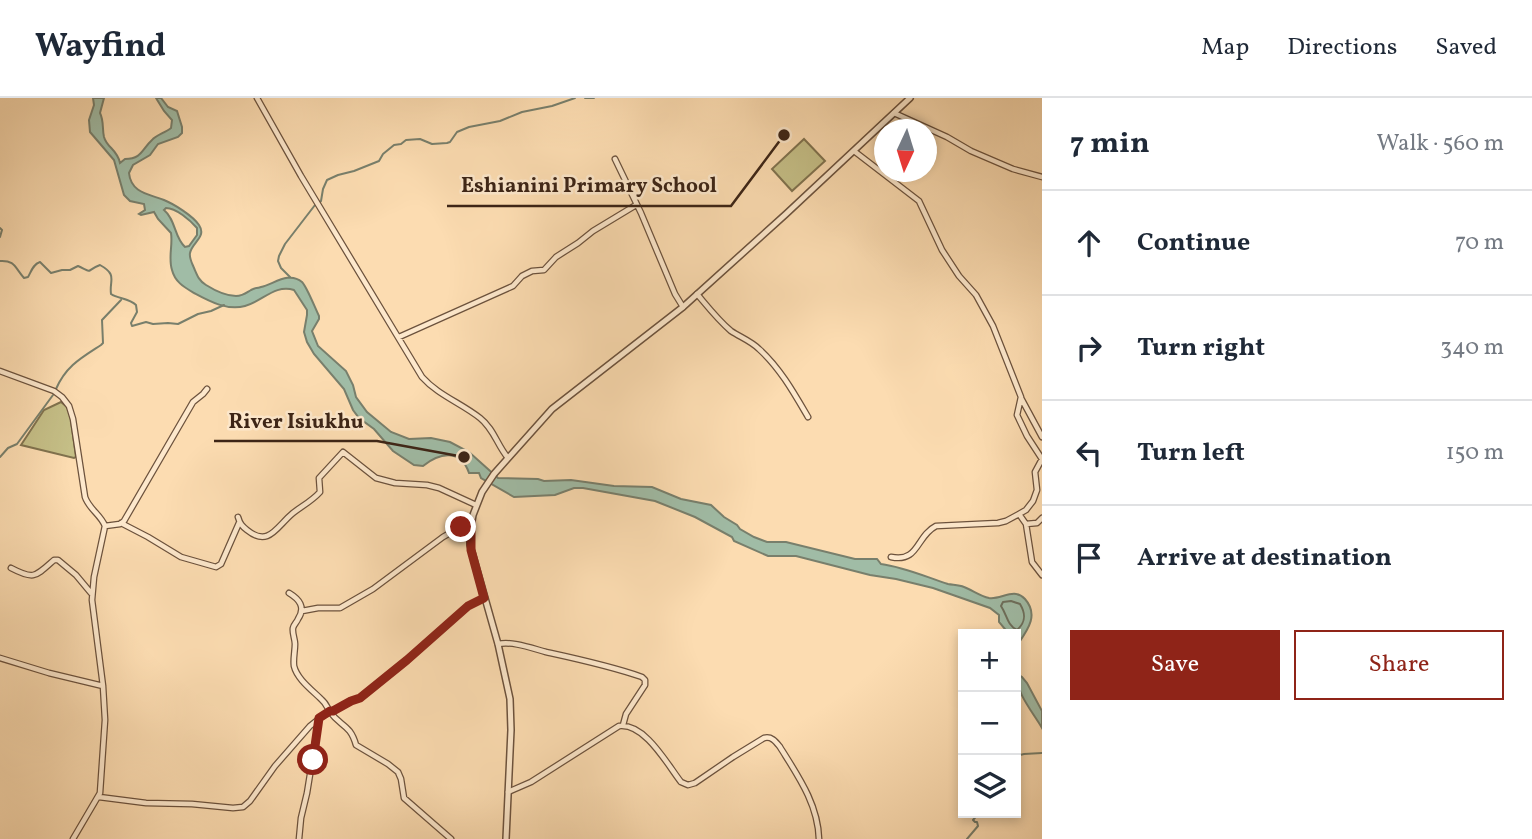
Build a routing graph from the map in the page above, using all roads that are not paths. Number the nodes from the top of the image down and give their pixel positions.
1 (257, 98) edge
2 (910, 98) edge
3 (894, 113) junction
4 (854, 150) junction
5 (615, 159) dead end
6 (1042, 177) edge
7 (636, 205) junction
8 (697, 294) junction
9 (683, 307) junction
10 (399, 337) junction
11 (0, 371) edge
12 (207, 388) dead end
13 (1021, 397) junction
14 (808, 417) dead end
15 (1042, 437) edge
16 (508, 458) junction
17 (476, 505) junction
18 (1019, 514) junction
19 (1042, 517) edge
20 (471, 522) junction
21 (121, 523) junction
22 (1026, 524) junction
23 (105, 526) junction
24 (891, 557) dead end
25 (11, 568) dead end
26 (1042, 575) edge
27 (289, 593) dead end
28 (92, 594) junction
29 (484, 598) junction
30 (302, 611) junction
31 (498, 644) junction
32 (0, 658) edge
33 (103, 686) junction
34 (330, 711) junction
35 (319, 718) junction
36 (623, 725) junction
37 (508, 792) junction
38 (99, 797) junction
39 (73, 839) edge
40 (299, 839) edge
41 (451, 839) edge
42 (506, 839) edge
43 (819, 839) edge

1 - 10 street
2 - 3 street
3 - 4 street
3 - 6 street
4 - 8 street
4 - 13 street
5 - 7 street
7 - 9 street
7 - 10 street
8 - 9 street
8 - 14 street
9 - 16 street
10 - 16 street
11 - 23 street
12 - 21 street
13 - 15 street
13 - 18 street
16 - 17 street
17 - 20 street
17 - 21 street
18 - 22 street
18 - 24 street
19 - 22 street
20 - 29 street
20 - 30 street
21 - 23 street
22 - 26 street
23 - 28 street
25 - 28 street
27 - 30 street
28 - 33 street
29 - 31 street
29 - 34 street
30 - 34 street
31 - 36 street
31 - 37 street
32 - 33 street
33 - 38 street
34 - 35 street
34 - 41 street
35 - 38 street
35 - 40 street
36 - 37 street
36 - 43 street
37 - 42 street
38 - 39 street

